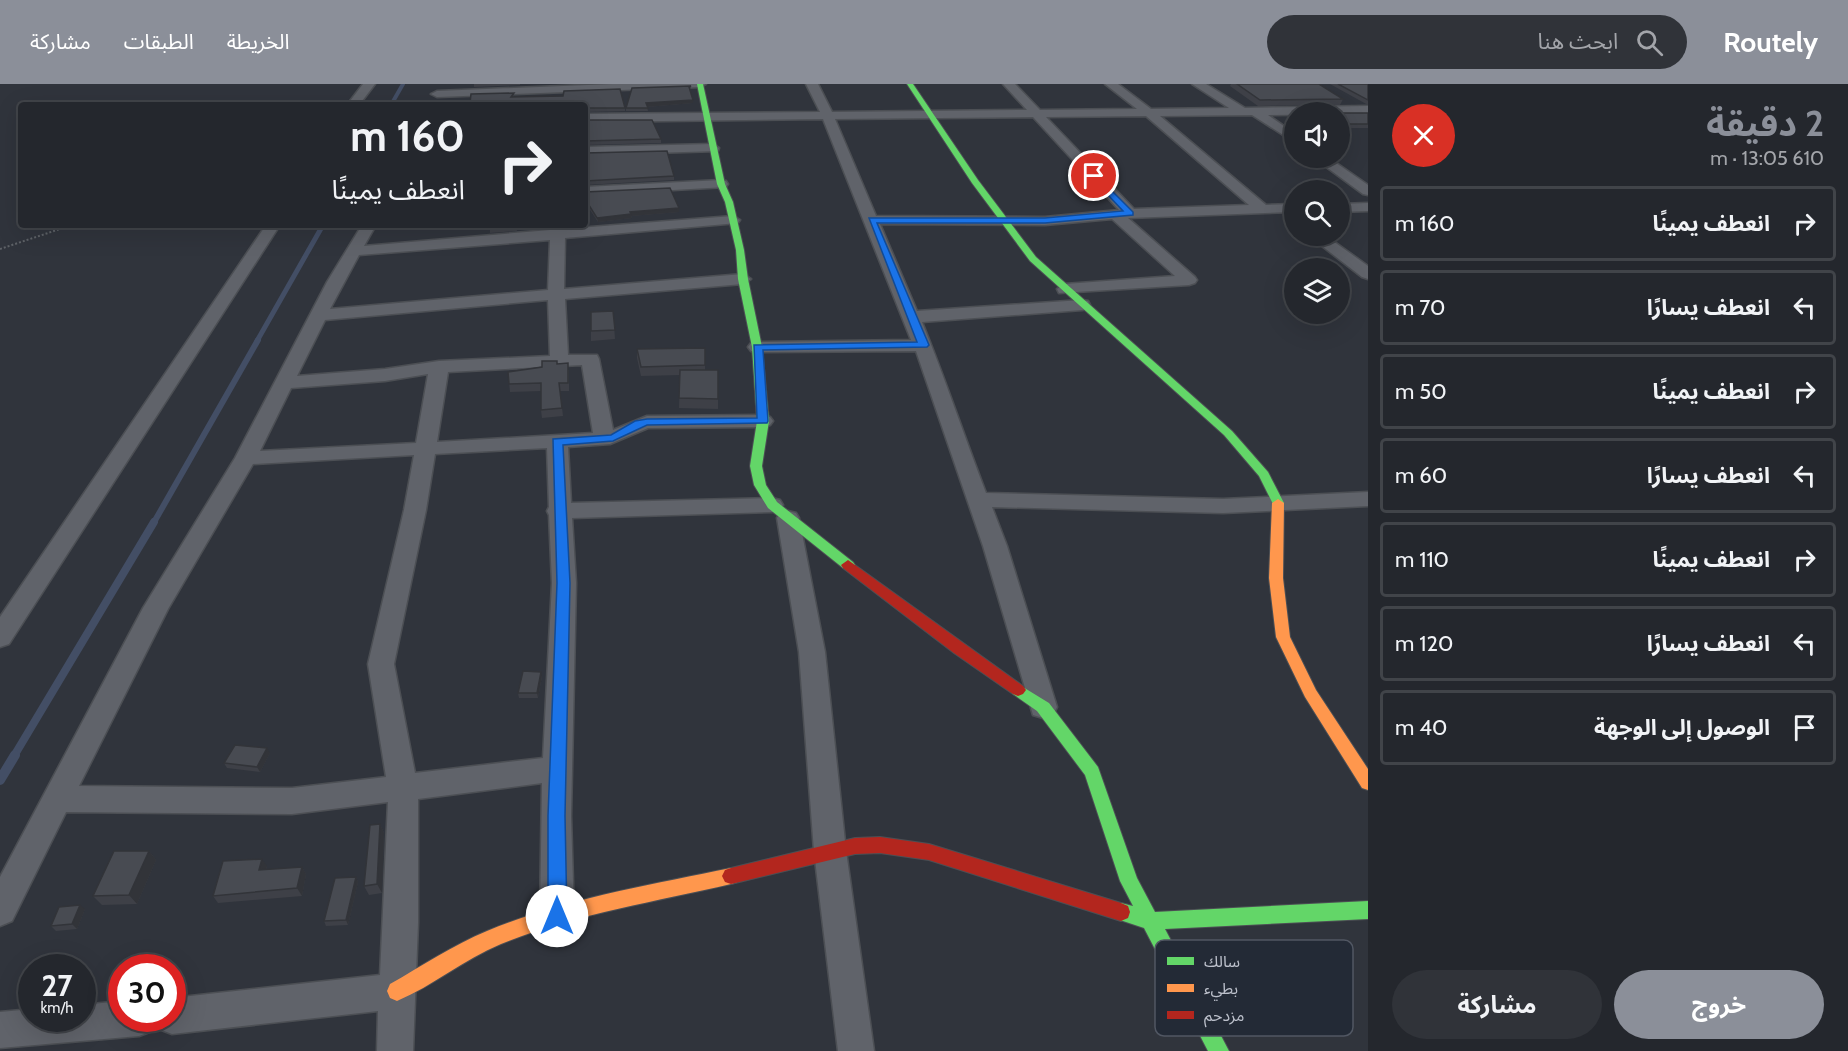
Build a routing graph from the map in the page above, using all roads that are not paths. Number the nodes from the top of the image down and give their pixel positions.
1 (369, 84) edge
2 (700, 84) edge
3 (812, 84) edge
4 (910, 84) edge
5 (1010, 84) edge
6 (1111, 84) edge
7 (1198, 84) edge
8 (591, 86) edge
9 (572, 89) junction
10 (437, 94) edge
11 (1344, 100) edge
12 (355, 102) edge
13 (574, 102) edge
14 (1250, 112) junction
15 (1366, 112) edge
16 (1037, 114) junction
17 (1151, 114) junction
18 (931, 115) junction
19 (708, 116) junction
20 (828, 116) junction
21 (588, 118) edge
22 (1284, 132) edge
23 (713, 148) junction
24 (588, 151) edge
25 (1335, 168) edge
26 (721, 184) junction
27 (588, 191) edge
28 (1368, 191) edge
29 (1368, 207) edge
30 (1261, 208) junction
31 (1279, 208) junction
32 (1284, 208) edge
33 (1350, 208) edge
34 (1284, 212) edge
35 (1123, 214) junction
36 (733, 220) junction
37 (872, 220) junction
38 (1006, 222) junction
39 (271, 228) edge
40 (367, 228) edge
41 (558, 230) edge
42 (1330, 246) edge
43 (355, 251) junction
44 (1368, 274) edge
45 (743, 279) junction
46 (1065, 289) junction
47 (556, 295) junction
48 (1082, 305) junction
49 (319, 315) junction
50 (912, 317) junction
51 (923, 345) junction
52 (757, 347) junction
53 (559, 360) junction
54 (439, 368) junction
55 (284, 383) junction
56 (763, 421) junction
57 (604, 439) junction
58 (557, 442) junction
59 (426, 449) junction
60 (246, 458) junction
61 (1368, 499) edge
62 (978, 500) junction
63 (1278, 504) junction
64 (558, 511) junction
65 (780, 512) junction
66 (0, 637) edge
67 (1043, 707) junction
68 (558, 769) junction
69 (1368, 783) edge
70 (403, 787) junction
71 (57, 799) junction
72 (830, 851) junction
73 (0, 910) edge
74 (1368, 910) edge
75 (557, 916) junction
76 (1152, 921) junction
77 (1162, 940) edge
78 (397, 992) junction
79 (186, 1015) edge
80 (108, 1021) edge
81 (0, 1030) edge
82 (1211, 1036) edge
83 (395, 1051) edge
84 (856, 1051) edge
85 (1219, 1051) edge

1 - 12 street
2 - 8 street
2 - 19 street
3 - 20 street
4 - 18 street
5 - 16 street
6 - 17 street
7 - 14 street
8 - 9 street
9 - 10 street
9 - 13 street
11 - 15 street
14 - 15 street
14 - 17 street
14 - 22 street
16 - 17 street
16 - 18 street
16 - 35 street
17 - 30 street
18 - 20 street
18 - 38 street
19 - 20 street
19 - 21 street
19 - 23 street
20 - 37 street
23 - 24 street
23 - 26 street
25 - 28 street
26 - 27 street
26 - 36 street
29 - 33 street
30 - 31 street
30 - 35 street
31 - 32 street
31 - 34 street
35 - 38 street
35 - 46 street
36 - 41 street
36 - 45 street
37 - 38 street
37 - 50 street
38 - 46 street
39 - 66 street
40 - 43 street
41 - 43 street
41 - 47 street
42 - 44 street
43 - 49 street
45 - 47 street
45 - 52 street
46 - 48 street
47 - 49 street
47 - 53 street
48 - 50 street
48 - 63 street
49 - 55 street
50 - 51 street
51 - 52 street
51 - 62 street
52 - 56 street
53 - 54 street
53 - 57 street
54 - 55 street
54 - 59 street
55 - 60 street
56 - 57 street
56 - 65 street
57 - 58 street
58 - 59 street
58 - 64 street
59 - 60 street
59 - 70 street
60 - 71 street
61 - 63 street
62 - 63 street
62 - 67 street
63 - 69 street
64 - 65 street
64 - 68 street
65 - 67 street
65 - 72 street
67 - 76 street
68 - 70 street
68 - 75 street
70 - 71 street
70 - 78 street
71 - 73 street
72 - 75 street
72 - 76 street
72 - 84 street
74 - 76 street
75 - 78 street
76 - 77 street
78 - 79 street
78 - 83 street
80 - 81 street
82 - 85 street

